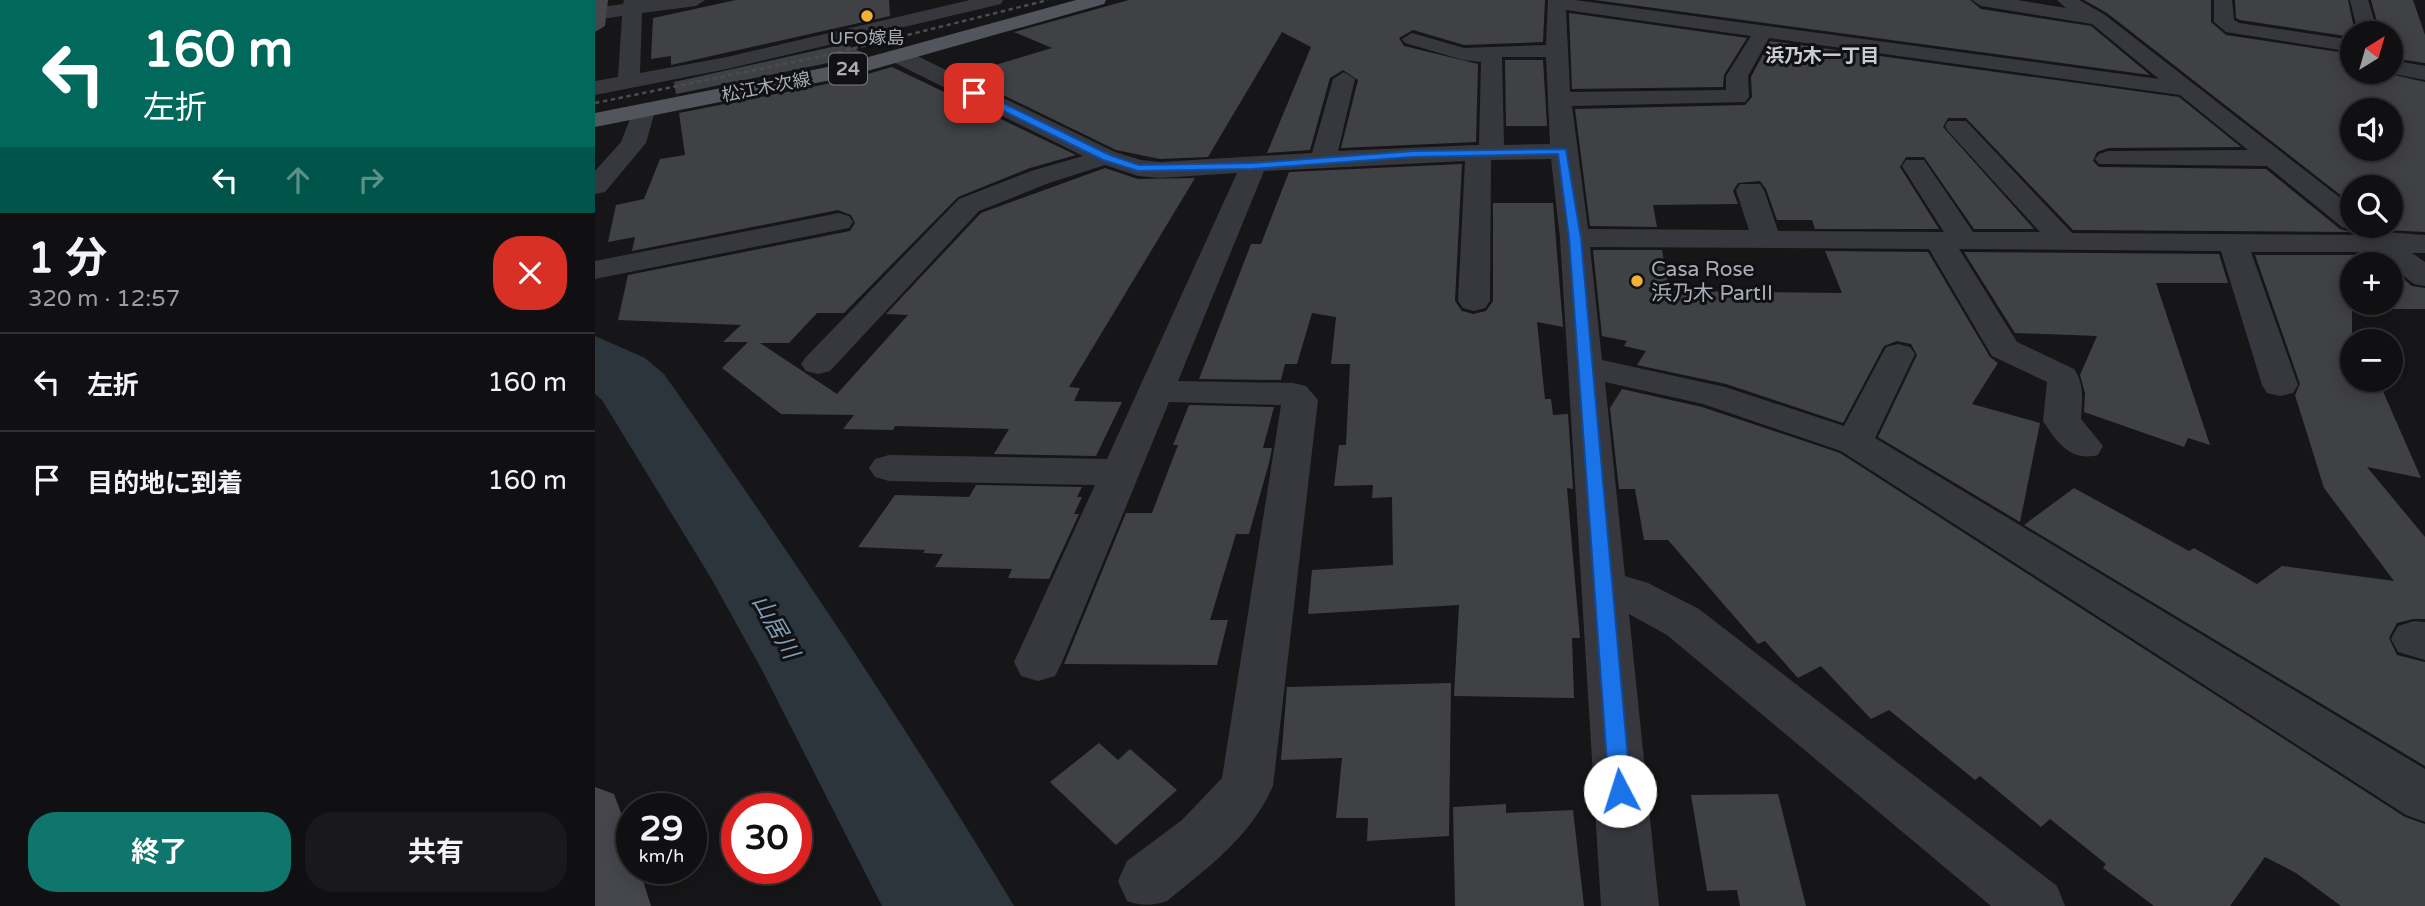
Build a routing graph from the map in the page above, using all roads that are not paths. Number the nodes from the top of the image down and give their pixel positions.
1 (599, 0) edge
2 (696, 0) edge
3 (994, 0) edge
4 (1097, 0) edge
5 (1981, 0) edge
6 (2066, 0) edge
7 (2223, 0) edge
8 (2359, 0) edge
9 (1556, 1) edge
10 (956, 4) edge
11 (632, 5) edge
12 (1700, 5) dead end
13 (595, 14) edge
14 (2098, 19) junction
15 (1678, 20) junction
16 (2365, 21) edge
17 (595, 26) edge
18 (1763, 32) junction
19 (1412, 39) dead end
20 (2340, 44) edge
21 (1556, 51) junction
22 (1480, 54) junction
23 (899, 56) junction
24 (1913, 68) dead end
25 (2022, 68) junction
26 (2403, 69) edge
27 (2425, 73) edge
28 (1344, 79) dead end
29 (2101, 80) junction
30 (628, 82) junction
31 (595, 88) edge
32 (2185, 89) junction
33 (1559, 99) junction
34 (2139, 108) dead end
35 (643, 111) junction
36 (595, 120) edge
37 (1957, 126) dead end
38 (1563, 151) junction
39 (1484, 152) junction
40 (1106, 157) junction
41 (2272, 158) junction
42 (2108, 159) dead end
43 (1323, 161) junction
44 (1253, 166) junction
45 (1915, 166) dead end
46 (595, 186) edge
47 (1750, 190) dead end
48 (2340, 212) edge
49 (839, 222) dead end
50 (2340, 237) edge
51 (1575, 238) junction
52 (2373, 238) edge
53 (2388, 238) edge
54 (1766, 239) junction
55 (1951, 241) junction
56 (2064, 241) junction
57 (2233, 243) junction
58 (2425, 244) edge
59 (595, 270) edge
60 (2425, 277) edge
61 (1475, 301) dead end
62 (1898, 354) dead end
63 (818, 364) dead end
64 (1584, 366) junction
65 (2280, 385) dead end
66 (1155, 391) junction
67 (1854, 442) junction
68 (2084, 446) dead end
69 (889, 468) dead end
70 (1119, 472) junction
71 (1602, 586) junction
72 (1038, 662) dead end
73 (2425, 798) edge
74 (595, 812) edge
75 (1147, 881) dead end
76 (622, 906) edge
77 (1630, 906) edge
78 (2036, 906) edge

1 - 17 street
2 - 11 street
3 - 10 street
4 - 23 main road, 松江木次線 / 24
5 - 14 street
6 - 14 street
7 - 20 street
8 - 16 street
9 - 15 street
9 - 21 street
10 - 30 street
11 - 13 street
11 - 30 street
12 - 15 street
14 - 32 street
15 - 18 street
18 - 25 street
18 - 33 street
19 - 22 street
21 - 22 street
21 - 33 street
22 - 39 street
23 - 35 main road, 松江木次線 / 24
23 - 40 street
24 - 25 street
25 - 29 street
26 - 27 street
28 - 43 street
29 - 32 street
29 - 34 street
30 - 31 street
32 - 41 street
33 - 38 street
35 - 36 main road, 松江木次線 / 24
35 - 46 street
37 - 56 street
38 - 39 street
38 - 51 street
39 - 43 street
39 - 61 street
40 - 44 street
40 - 63 street
41 - 42 street
41 - 48 street
43 - 44 street
44 - 66 street
45 - 55 street
47 - 54 street
49 - 59 street
50 - 57 street
51 - 54 street
51 - 64 street
52 - 60 street
53 - 58 street
54 - 55 street
55 - 56 street
55 - 68 street
56 - 57 street
57 - 65 street
62 - 67 street
64 - 67 street
64 - 71 street
66 - 70 street
66 - 75 street
67 - 73 street
69 - 70 street
70 - 72 street
71 - 77 street
71 - 78 street
74 - 76 street

